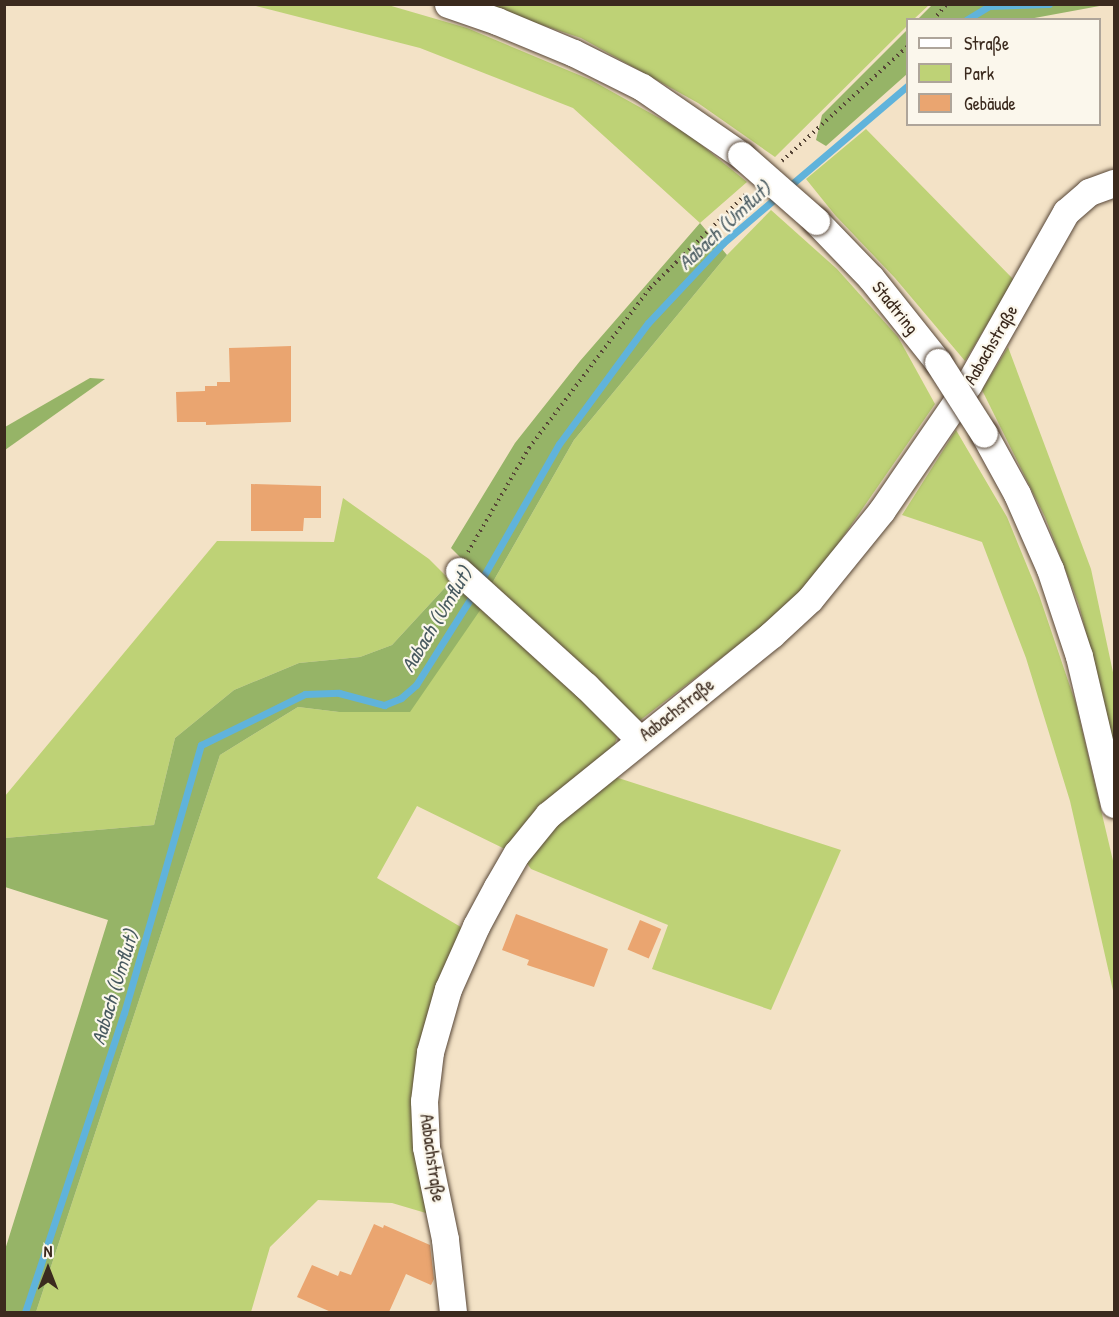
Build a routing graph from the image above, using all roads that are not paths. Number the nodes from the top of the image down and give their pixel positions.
1 (448, 4) edge
2 (1114, 183) edge
3 (471, 582) road end
4 (639, 739) junction
5 (1114, 804) edge
6 (453, 1312) edge

1 - 5 street, Stadtring, bridge
2 - 4 street, Aabachstraße
3 - 4 street
4 - 6 street, Aabachstraße

